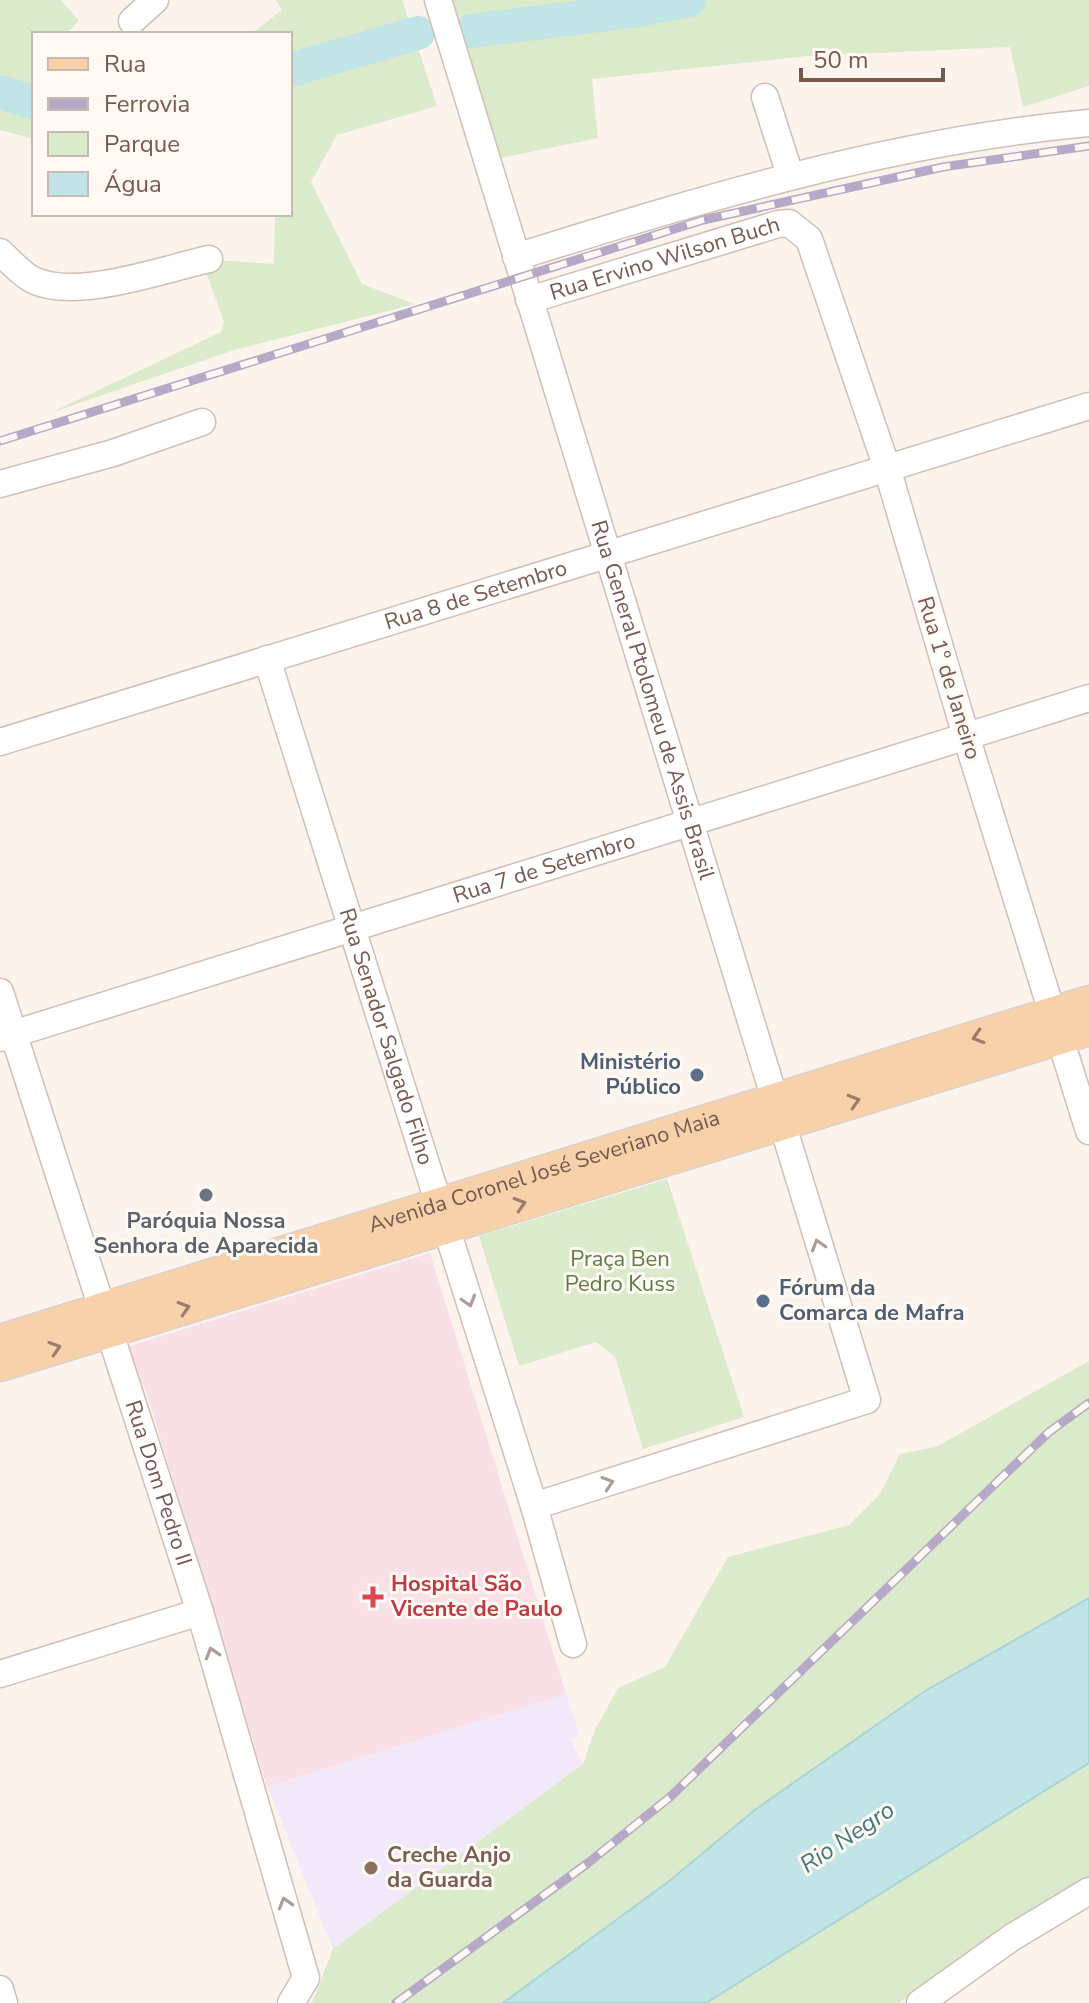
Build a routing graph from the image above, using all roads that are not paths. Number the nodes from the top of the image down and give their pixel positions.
1 (155, 0) edge
2 (438, 0) edge
3 (132, 21) dead end
4 (765, 97) dead end
5 (1089, 123) edge
6 (790, 175) junction
7 (800, 230) joint
8 (0, 252) edge
9 (516, 257) junction
10 (209, 259) dead end
11 (529, 300) junction
12 (1089, 406) edge
13 (202, 422) dead end
14 (887, 468) junction
15 (0, 484) edge
16 (607, 555) junction
17 (267, 659) junction
18 (1089, 698) edge
19 (966, 736) junction
20 (0, 742) edge
21 (689, 823) junction
22 (351, 929) junction
23 (0, 992) edge
24 (1089, 1002) edge
25 (1067, 1027) edge
26 (7, 1036) edge
27 (776, 1112) junction
28 (1089, 1131) edge
29 (442, 1216) junction
30 (106, 1320) junction
31 (0, 1341) edge
32 (0, 1365) edge
33 (534, 1506) junction
34 (200, 1612) junction
35 (573, 1644) dead end
36 (0, 1674) edge
37 (1089, 1891) edge
38 (0, 1990) edge
39 (4, 2003) edge
40 (291, 2003) edge
41 (920, 2003) edge

1 - 3 street
2 - 9 street, Rua General Ptolomeu de Assis Brasil
4 - 6 street
5 - 6 street
6 - 9 street
7 - 11 street, Rua Ervino Wilson Buch
7 - 14 street, Rua 1º de Janeiro
8 - 10 street
9 - 11 street, Rua General Ptolomeu de Assis Brasil
11 - 16 street, Rua General Ptolomeu de Assis Brasil
12 - 14 street, Rua 8 de Setembro
13 - 15 street
14 - 16 street, Rua 8 de Setembro
14 - 19 street, Rua 1º de Janeiro
16 - 17 street, Rua 8 de Setembro
16 - 21 street, Rua General Ptolomeu de Assis Brasil
17 - 20 street, Rua 8 de Setembro
17 - 22 street, Rua Senador Salgado Filho
18 - 19 street, Rua 7 de Setembro
19 - 21 street, Rua 7 de Setembro
19 - 25 street, Rua 1º de Janeiro
21 - 22 street, Rua 7 de Setembro
21 - 27 street, Rua General Ptolomeu de Assis Brasil
22 - 26 street, Rua 7 de Setembro
22 - 29 street, Rua Senador Salgado Filho
23 - 26 street, Rua Dom Pedro II
24 - 25 main road, Avenida Coronel José Severiano Maia
25 - 27 main road, Avenida Coronel José Severiano Maia
25 - 28 street, Rua 1º de Janeiro
26 - 30 street, Rua Dom Pedro II
27 - 29 main road, Avenida Coronel José Severiano Maia
33 -> 27 street, Rua General Ptolomeu de Assis Brasil
29 - 30 main road, Avenida Coronel José Severiano Maia
29 -> 33 street, Rua Senador Salgado Filho
30 - 31 main road, Avenida Coronel José Severiano Maia
32 -> 30 main road, Avenida Coronel José Severiano Maia
30 - 34 street, Rua Dom Pedro II
33 - 35 street, Rua Senador Salgado Filho
34 - 36 street
40 -> 34 street, Rua Dom Pedro II
37 - 41 street
38 - 39 street

